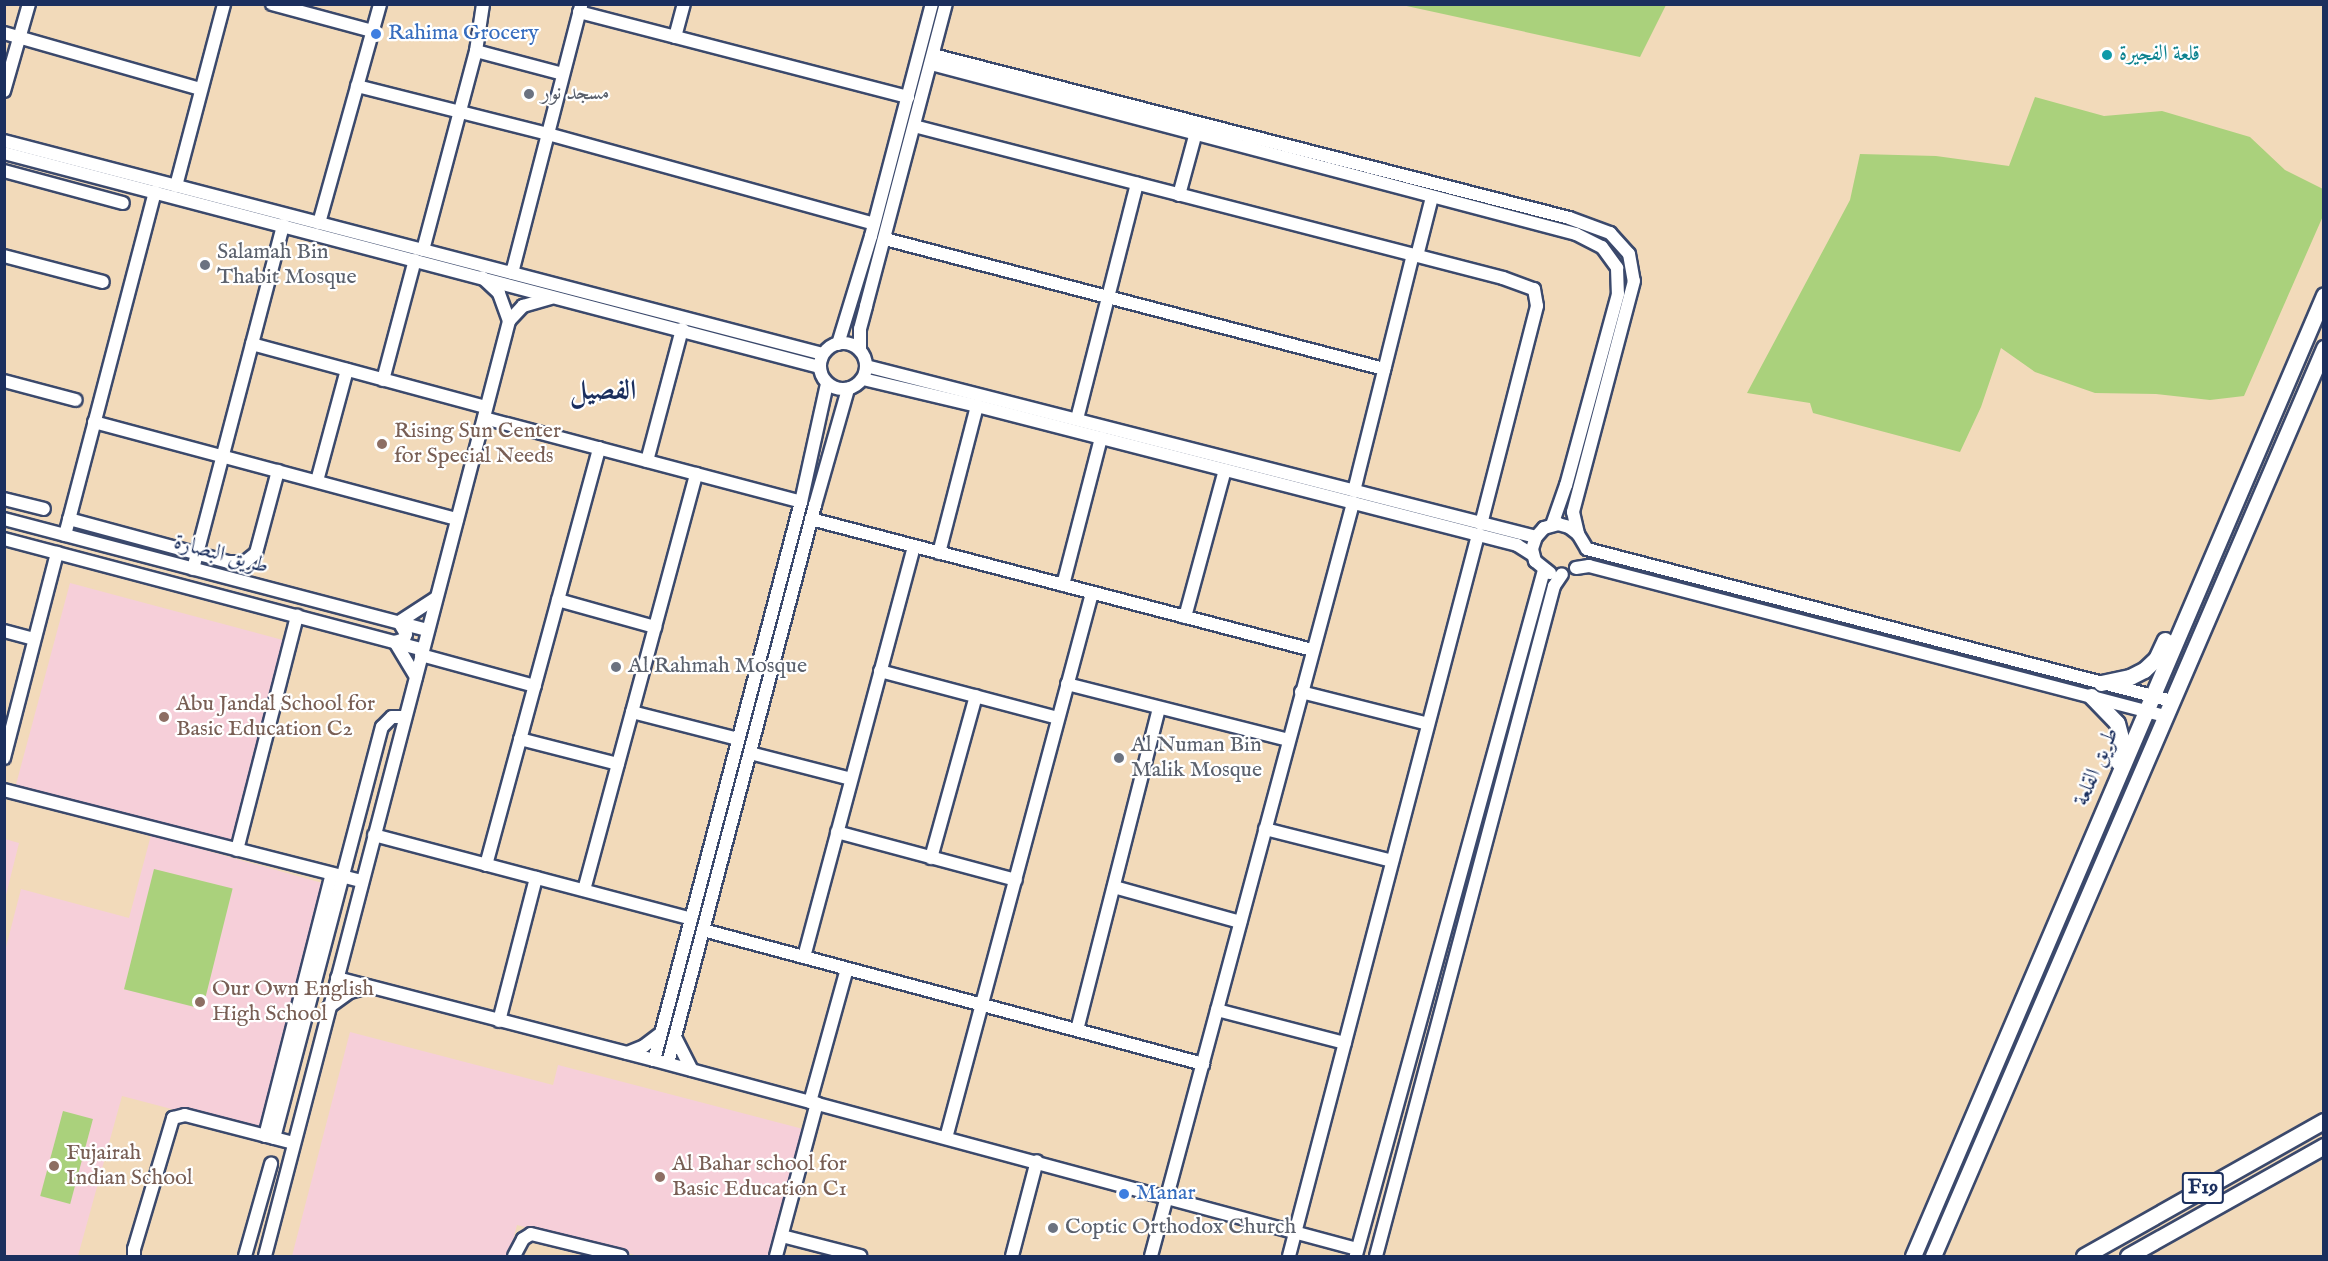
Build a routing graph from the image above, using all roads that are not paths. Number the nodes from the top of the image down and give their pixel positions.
1 (29, 4) edge
2 (224, 4) edge
3 (272, 4) edge
4 (380, 4) edge
5 (483, 4) edge
6 (684, 4) edge
7 (932, 4) edge
8 (946, 4) edge
9 (580, 8) edge
10 (372, 31) junction
11 (4, 33) edge
12 (675, 37) junction
13 (19, 38) junction
14 (476, 51) junction
15 (932, 60) junction
16 (564, 74) junction
17 (993, 75) junction
18 (357, 86) junction
19 (201, 89) junction
20 (4, 91) edge
21 (908, 97) junction
22 (460, 113) junction
23 (914, 126) junction
24 (548, 134) junction
25 (1195, 136) junction
26 (4, 141) edge
27 (4, 153) edge
28 (4, 171) edge
29 (1137, 184) junction
30 (176, 186) junction
31 (155, 192) junction
32 (1179, 195) junction
33 (1432, 197) junction
34 (123, 203) dead end
35 (319, 223) junction
36 (874, 224) junction
37 (283, 225) junction
38 (885, 239) junction
39 (419, 255) junction
40 (4, 256) edge
41 (1415, 256) junction
42 (513, 273) junction
43 (482, 278) junction
44 (103, 282) dead end
45 (2324, 295) edge
46 (560, 298) junction
47 (1109, 298) junction
48 (509, 321) junction
49 (682, 329) junction
50 (252, 344) junction
51 (838, 344) junction
52 (2324, 348) edge
53 (860, 350) junction
54 (823, 354) junction
55 (866, 366) junction
56 (819, 367) junction
57 (1384, 369) junction
58 (347, 370) junction
59 (863, 379) junction
60 (383, 380) junction
61 (4, 381) edge
62 (827, 384) junction
63 (848, 389) junction
64 (76, 400) dead end
65 (977, 406) junction
66 (485, 412) junction
67 (1077, 419) junction
68 (94, 422) junction
69 (1101, 438) junction
70 (599, 448) junction
71 (223, 456) junction
72 (647, 461) junction
73 (1225, 470) junction
74 (278, 471) junction
75 (696, 474) junction
76 (317, 481) junction
77 (1354, 497) junction
78 (4, 499) edge
79 (801, 502) junction
80 (44, 509) dead end
81 (4, 519) edge
82 (69, 519) junction
83 (457, 519) junction
84 (811, 519) junction
85 (1552, 525) junction
86 (1479, 530) junction
87 (65, 535) junction
88 (1536, 537) junction
89 (4, 539) edge
90 (1580, 539) junction
91 (914, 546) junction
92 (57, 553) junction
93 (939, 553) junction
94 (197, 554) junction
95 (1533, 555) junction
96 (1576, 567) junction
97 (193, 569) junction
98 (1544, 570) junction
99 (1562, 574) junction
100 (1063, 585) junction
101 (1092, 593) junction
102 (436, 598) junction
103 (558, 600) junction
104 (297, 616) junction
105 (1185, 617) junction
106 (2185, 618) junction
107 (399, 622) junction
108 (655, 627) junction
109 (428, 630) junction
110 (4, 631) edge
111 (33, 639) junction
112 (395, 642) junction
113 (1312, 650) junction
114 (422, 652) junction
115 (880, 671) junction
116 (416, 677) junction
117 (2101, 683) junction
118 (1067, 684) junction
119 (535, 686) junction
120 (1301, 692) junction
121 (976, 696) junction
122 (2091, 696) junction
123 (2172, 701) junction
124 (2148, 703) junction
125 (1159, 708) junction
126 (632, 712) junction
127 (2165, 716) junction
128 (405, 717) junction
129 (1058, 718) junction
130 (1428, 724) junction
131 (520, 739) junction
132 (738, 740) junction
133 (1288, 740) junction
134 (375, 753) junction
135 (750, 753) junction
136 (4, 758) edge
137 (394, 758) junction
138 (618, 764) junction
139 (2117, 777) junction
140 (851, 779) junction
141 (368, 782) junction
142 (387, 786) junction
143 (4, 790) edge
144 (357, 822) junction
145 (1265, 829) junction
146 (375, 831) junction
147 (837, 832) junction
148 (237, 850) junction
149 (931, 858) junction
150 (1392, 861) junction
151 (486, 865) junction
152 (337, 875) junction
153 (536, 878) junction
154 (1016, 880) junction
155 (362, 882) junction
156 (1114, 887) junction
157 (584, 891) junction
158 (691, 919) junction
159 (1240, 922) junction
160 (703, 930) junction
161 (344, 948) junction
162 (804, 957) junction
163 (847, 969) junction
164 (337, 978) junction
165 (370, 987) junction
166 (983, 1005) junction
167 (329, 1008) junction
168 (1217, 1010) junction
169 (499, 1021) junction
170 (1077, 1030) junction
171 (661, 1033) junction
172 (1417, 1034) junction
173 (675, 1038) junction
174 (1345, 1043) junction
175 (293, 1047) junction
176 (317, 1053) junction
177 (627, 1053) junction
178 (654, 1059) junction
179 (668, 1063) junction
180 (1203, 1064) junction
181 (692, 1070) junction
182 (1422, 1088) junction
183 (813, 1102) junction
184 (2324, 1121) edge
185 (1392, 1124) junction
186 (269, 1137) junction
187 (946, 1138) junction
188 (293, 1143) junction
189 (2324, 1146) edge
190 (1037, 1161) junction
191 (271, 1164) dead end
192 (1396, 1179) junction
193 (1168, 1197) junction
194 (1296, 1232) junction
195 (1942, 1235) junction
196 (782, 1236) junction
197 (1356, 1253) edge
198 (134, 1257) edge
199 (245, 1257) edge
200 (265, 1257) edge
201 (514, 1257) edge
202 (621, 1257) edge
203 (777, 1257) edge
204 (860, 1257) edge
205 (1012, 1257) edge
206 (1152, 1257) edge
207 (1289, 1257) edge
208 (1376, 1257) edge
209 (1913, 1257) edge
210 (1933, 1257) edge
211 (1940, 1257) edge
212 (2084, 1257) edge
213 (2128, 1257) edge

1 - 13 street
2 - 19 street
3 - 10 street
4 - 10 street
5 - 14 street
6 - 12 street
7 - 21 street
8 - 15 street
9 - 12 street
9 - 16 street
10 - 18 street
11 - 13 street
12 - 21 street
13 - 19 street
13 - 20 street
14 - 16 street
14 - 22 street
15 - 17 street
15 - 23 street
16 - 24 street
17 - 25 street
17 - 90 street
18 - 22 street
18 - 35 street
19 - 30 street
21 - 36 street
22 - 24 street
22 - 39 street
23 - 29 street
23 - 38 street
24 - 36 street
24 - 42 street
25 - 32 street
25 - 33 street
26 - 30 street
27 - 31 street
28 - 34 street
29 - 32 street
29 - 47 street
30 - 35 street
31 - 37 street
31 - 68 street
32 - 41 street
33 - 41 street
33 - 85 street
35 - 39 street
36 - 51 street
37 - 39 street
37 - 50 street
38 - 47 street
38 - 53 street
39 - 42 street
39 - 43 street
39 - 60 street
40 - 44 street
41 - 57 street
41 - 86 street
42 - 54 street
43 - 46 street
43 - 48 street
45 - 106 main road, طريق القلعة
46 - 48 street
46 - 49 street
47 - 57 street
47 - 67 street
48 - 66 street
49 - 56 street
49 - 72 street
50 - 58 street
50 - 71 street
51 - 53 street
51 - 54 street
52 - 123 main road, طريق القلعة
53 - 55 street
54 - 56 street
55 - 59 street
55 - 67 street
56 - 62 street
57 - 77 street
58 - 60 street
58 - 76 street
59 - 63 street
59 - 65 street
60 - 66 street
61 - 64 street
62 - 63 street
62 - 79 street
63 - 84 street
65 - 69 street
65 - 93 street
66 - 70 street
66 - 83 street
67 - 77 street
68 - 71 street
68 - 82 street
69 - 73 street
69 - 100 street
70 - 72 street
70 - 103 street
71 - 74 street
71 - 94 street
72 - 75 street
73 - 77 street
73 - 105 street
74 - 76 street
74 - 94 street
75 - 79 street
75 - 108 street
76 - 83 street
77 - 86 street
77 - 113 street
78 - 80 street
79 - 132 street
81 - 87 street, طريق البصارة
82 - 87 street
82 - 94 street
83 - 102 street
84 - 91 street
84 - 135 street
85 - 88 street
85 - 90 street
86 - 88 street
86 - 95 street
86 - 130 street
87 - 97 street, طريق البصارة
88 - 95 street
89 - 92 street, طريق البصارة
90 - 96 street
90 - 117 street
91 - 93 street
91 - 115 street
92 - 104 street, طريق البصارة
92 - 111 street
93 - 100 street
94 - 97 street
95 - 98 street
96 - 99 street
96 - 122 street
97 - 107 street, طريق البصارة
98 - 99 street
98 - 172 street
99 - 182 street
100 - 101 street
101 - 105 street
101 - 118 street
102 - 107 street
102 - 109 street
103 - 108 street
103 - 119 street
104 - 112 street, طريق البصارة
104 - 148 street
105 - 113 street
106 - 117 main road
106 - 124 main road, طريق القلعة
107 - 109 street, طريق البصارة
107 - 112 street
108 - 126 street
109 - 114 street
110 - 111 street
111 - 136 street
112 - 114 street, طريق البصارة
112 - 116 street
113 - 120 street
114 - 116 street
114 - 119 street, طريق البصارة
115 - 121 street
115 - 140 street
116 - 128 street
117 - 124 street
118 - 125 street
118 - 129 street
119 - 131 street
120 - 130 street
120 - 133 street
121 - 129 street
121 - 149 street
122 - 124 street
122 - 139 main road
123 - 124 street
123 - 127 main road, طريق القلعة
124 - 127 street
124 - 139 main road, طريق القلعة
125 - 133 street
125 - 156 street
126 - 132 street
126 - 138 street
127 - 195 main road, طريق القلعة
128 - 134 street
128 - 137 street
129 - 154 street
130 - 150 street
131 - 138 street
131 - 151 street
132 - 158 street
133 - 145 street
134 - 137 street
134 - 141 street
135 - 140 street
135 - 160 street
137 - 142 street
138 - 157 street
139 - 209 main road, طريق القلعة
140 - 147 street
141 - 142 street
141 - 144 street
142 - 146 street
143 - 148 street
144 - 146 street
144 - 152 street
145 - 150 street
145 - 159 street
146 - 151 street
146 - 155 street
147 - 149 street
147 - 162 street
148 - 152 street
149 - 154 street
150 - 174 street
151 - 153 street
152 - 155 street
152 - 175 street
153 - 157 street
153 - 169 street
154 - 166 street
155 - 161 street
156 - 159 street
156 - 170 street
157 - 158 street
158 - 171 street
159 - 168 street
160 - 162 street
160 - 173 street
161 - 164 street
161 - 165 street
162 - 163 street
163 - 166 street
163 - 183 street
164 - 165 street
164 - 167 street
165 - 167 street
165 - 169 street
166 - 170 street
166 - 187 street
167 - 176 street
168 - 174 street
168 - 180 street
169 - 177 street
170 - 180 street
171 - 177 street
171 - 178 street
172 - 182 street
172 - 185 street
173 - 179 street
173 - 181 street
174 - 194 street
175 - 176 street
175 - 186 street
176 - 188 street
177 - 178 street
178 - 179 street
179 - 181 street
180 - 193 street
181 - 183 street
182 - 192 street
183 - 187 street
183 - 196 street
184 - 212 main road, F19
185 - 192 street
185 - 197 street
186 - 188 street
186 - 198 street
187 - 190 street
188 - 200 street
189 - 213 main road, F19
190 - 193 street
190 - 205 street
191 - 199 street
192 - 208 street
193 - 194 street
193 - 206 street
194 - 197 street
194 - 207 street
195 - 210 main road, طريق القلعة
195 - 211 main road
196 - 203 street
196 - 204 street
201 - 202 street

